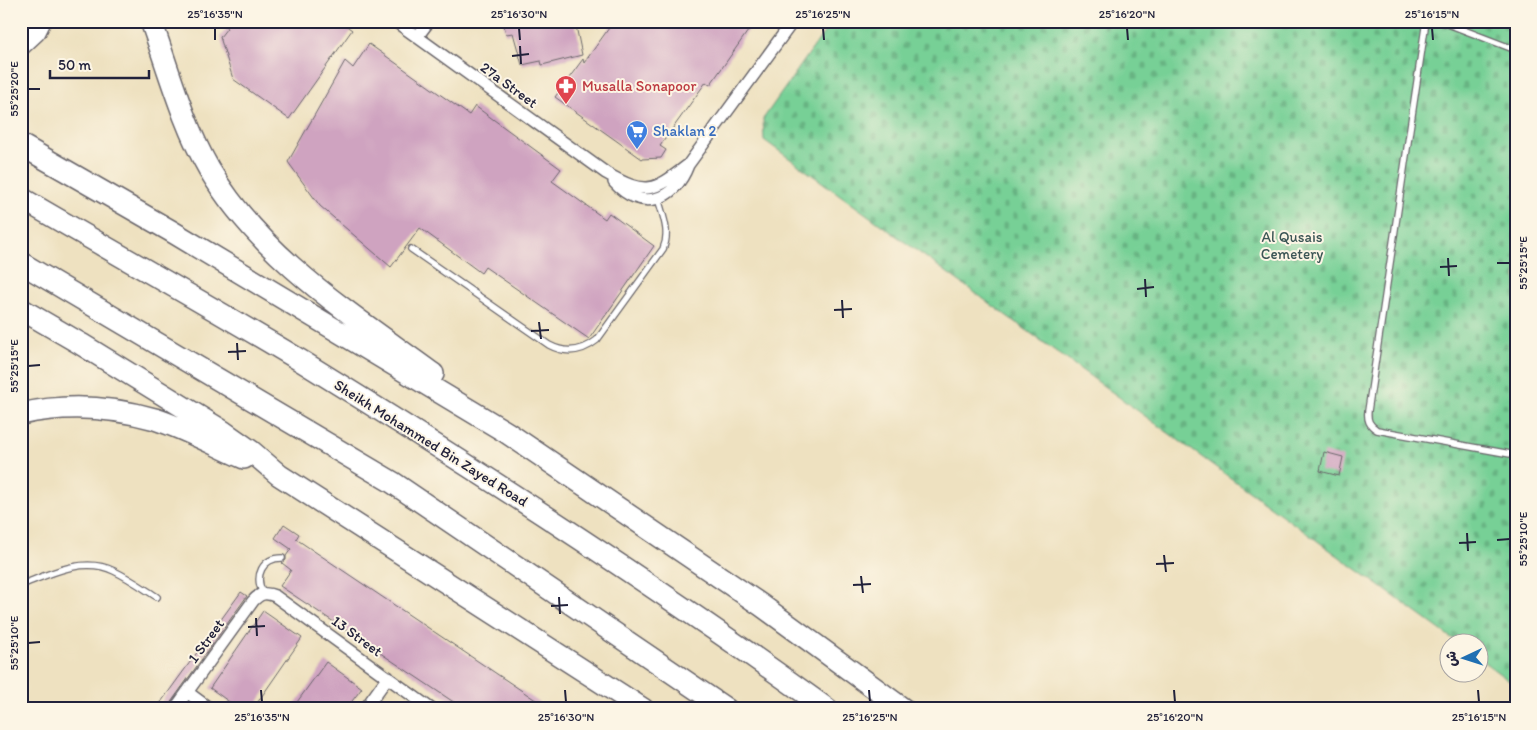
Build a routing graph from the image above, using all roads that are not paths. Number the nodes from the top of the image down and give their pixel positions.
1 (40, 21) edge
2 (151, 21) edge
3 (395, 21) edge
4 (428, 21) edge
5 (793, 21) edge
6 (1426, 21) edge
7 (1440, 21) edge
8 (417, 37) junction
9 (21, 44) edge
10 (1516, 50) edge
11 (21, 145) edge
12 (688, 165) junction
13 (606, 173) junction
14 (21, 198) edge
15 (658, 198) junction
16 (411, 249) dead end
17 (21, 262) edge
18 (21, 309) edge
19 (21, 414) edge
20 (506, 432) junction
21 (1516, 456) edge
22 (279, 475) junction
23 (282, 558) dead end
24 (22, 585) edge
25 (263, 593) junction
26 (157, 597) dead end
27 (388, 677) junction
28 (187, 692) junction
29 (175, 709) edge
30 (210, 709) edge
31 (365, 709) edge
32 (431, 709) edge
33 (643, 709) edge
34 (726, 709) edge
35 (827, 709) edge
36 (903, 709) edge

1 - 9 highway
2 - 20 highway
3 - 8 street, 27a Street
4 - 8 street
5 - 12 street, 27a Street
6 - 21 lane
7 - 10 lane
8 - 13 street, 27a Street
11 - 20 highway
12 - 13 street, 27a Street
12 - 15 street, 27a Street
13 - 15 street, 27a Street
14 - 35 highway, Sheikh Mohammed Bin Zayed Road
15 - 16 lane
17 - 34 highway
18 - 22 highway
19 - 22 highway
20 - 36 highway
22 - 33 highway
23 - 25 lane
24 - 26 lane
25 - 27 street, 13 Street
25 - 28 street, 1 Street
27 - 31 street
27 - 32 street, 13 Street
28 - 29 street, 1 Street
28 - 30 street

